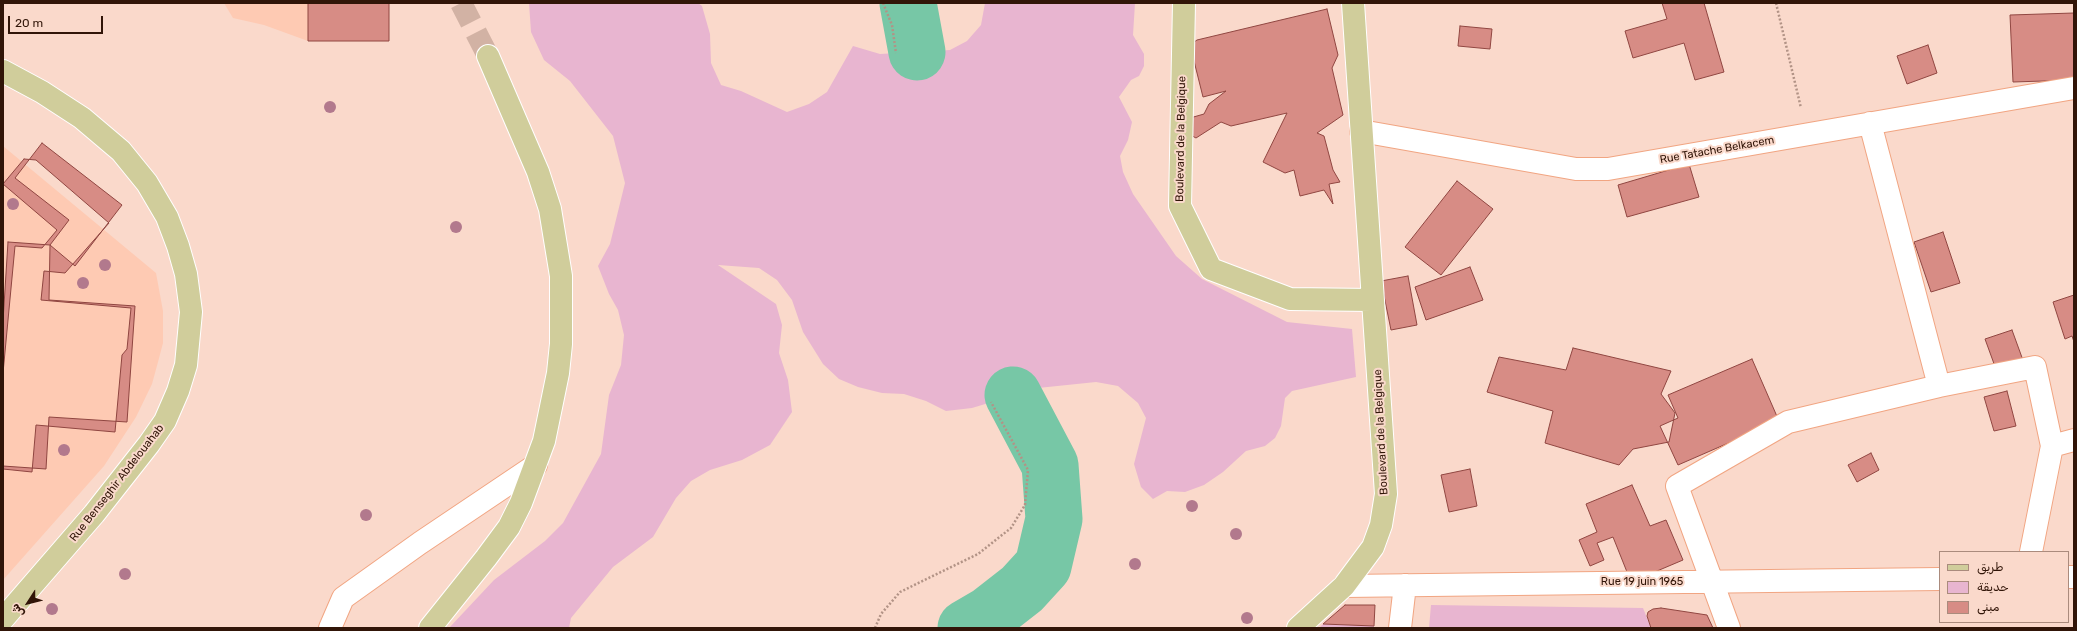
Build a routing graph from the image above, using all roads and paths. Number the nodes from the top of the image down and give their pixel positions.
1 (883, 3) edge
2 (1184, 3) edge
3 (1353, 3) edge
4 (1776, 3) edge
5 (896, 53) dead end
6 (488, 56) tunnel mouth
7 (3, 71) edge
8 (2074, 88) edge
9 (1870, 123) junction
10 (1361, 131) junction
11 (1807, 134) junction
12 (1373, 306) junction
13 (1939, 386) junction
14 (991, 402) dead end
15 (2074, 440) edge
16 (2052, 446) junction
17 (536, 465) junction
18 (2031, 551) edge
19 (1939, 579) edge
20 (1712, 582) junction
21 (1405, 584) junction
22 (1344, 586) junction
23 (3, 619) edge
24 (330, 628) edge
25 (430, 628) edge
26 (875, 628) edge
27 (1298, 628) edge
28 (1400, 628) edge
29 (1729, 628) edge

1 - 5 path
2 - 12 main road, Boulevard de la Belgique
3 - 10 main road, Boulevard de la Belgique
4 - 11 path
6 - 17 main road
7 - 23 main road, Rue Benseghir Abdelouahab
8 - 9 street, Rue Tatache Belkacem
9 - 11 street, Rue Tatache Belkacem
9 - 13 street
10 - 11 street, Rue Tatache Belkacem
10 - 12 main road, Boulevard de la Belgique
12 - 22 main road, Boulevard de la Belgique
13 - 16 street
13 - 20 street
14 - 26 path
15 - 16 street
16 - 18 street
17 - 24 street
17 - 25 main road
19 - 20 street, Rue 19 juin 1965
20 - 21 street, Rue 19 juin 1965
20 - 29 street
21 - 22 street, Rue 19 juin 1965
21 - 28 street
22 - 27 main road, Boulevard de la Belgique

